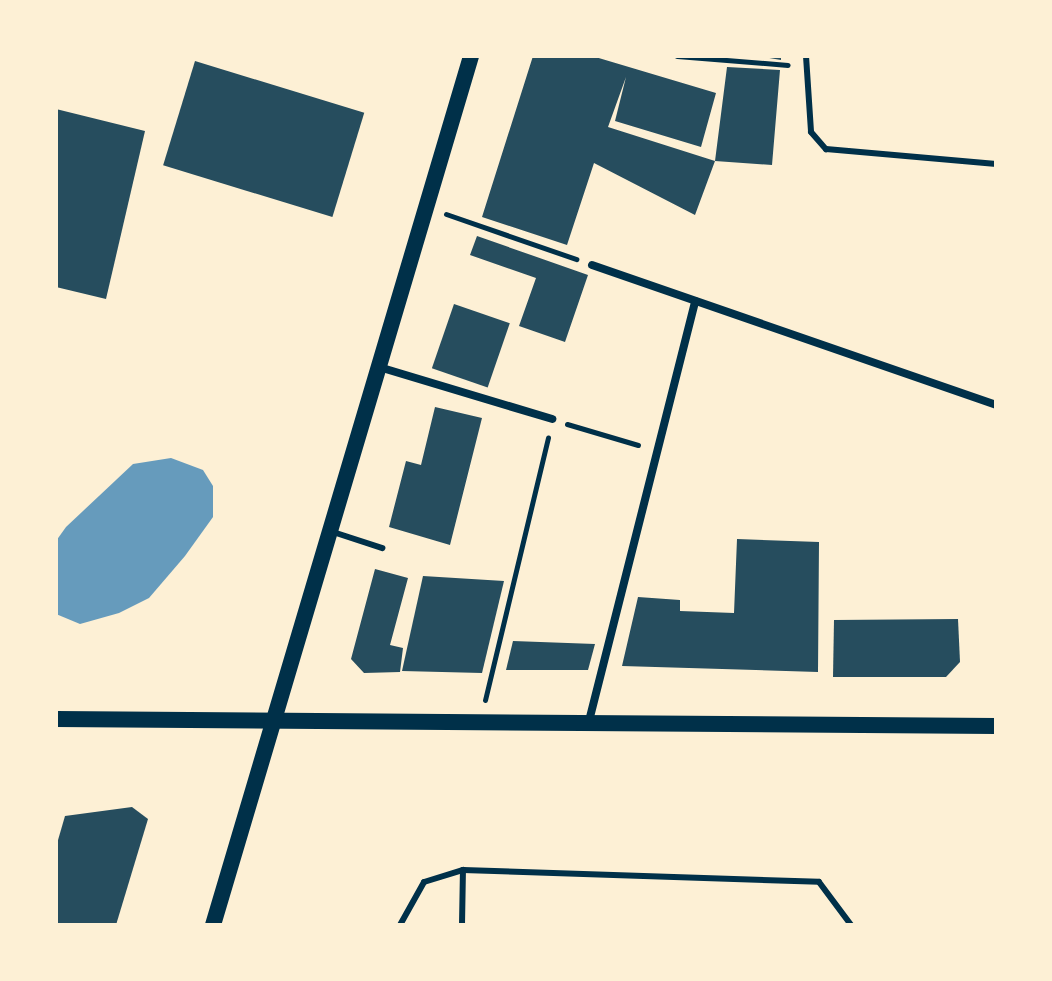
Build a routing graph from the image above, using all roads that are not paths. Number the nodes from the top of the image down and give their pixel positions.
1 (471, 56) edge
2 (806, 56) edge
3 (882, 144) dead end
4 (881, 154) junction
5 (996, 164) edge
6 (592, 265) road end
7 (695, 301) junction
8 (379, 367) junction
9 (996, 405) edge
10 (552, 419) road end
11 (330, 531) junction
12 (382, 548) dead end
13 (274, 718) junction
14 (56, 719) edge
15 (589, 721) junction
16 (996, 726) edge
17 (463, 870) junction
18 (213, 925) edge
19 (400, 925) edge
20 (462, 925) edge
21 (851, 925) edge

1 - 8 main road
2 - 4 lane
3 - 4 lane
4 - 5 lane
6 - 7 street
7 - 9 street
7 - 15 street
8 - 10 street
8 - 11 main road
11 - 12 lane
11 - 13 main road
13 - 14 main road
13 - 15 main road
13 - 18 main road
15 - 16 main road
17 - 19 lane
17 - 20 lane
17 - 21 lane

